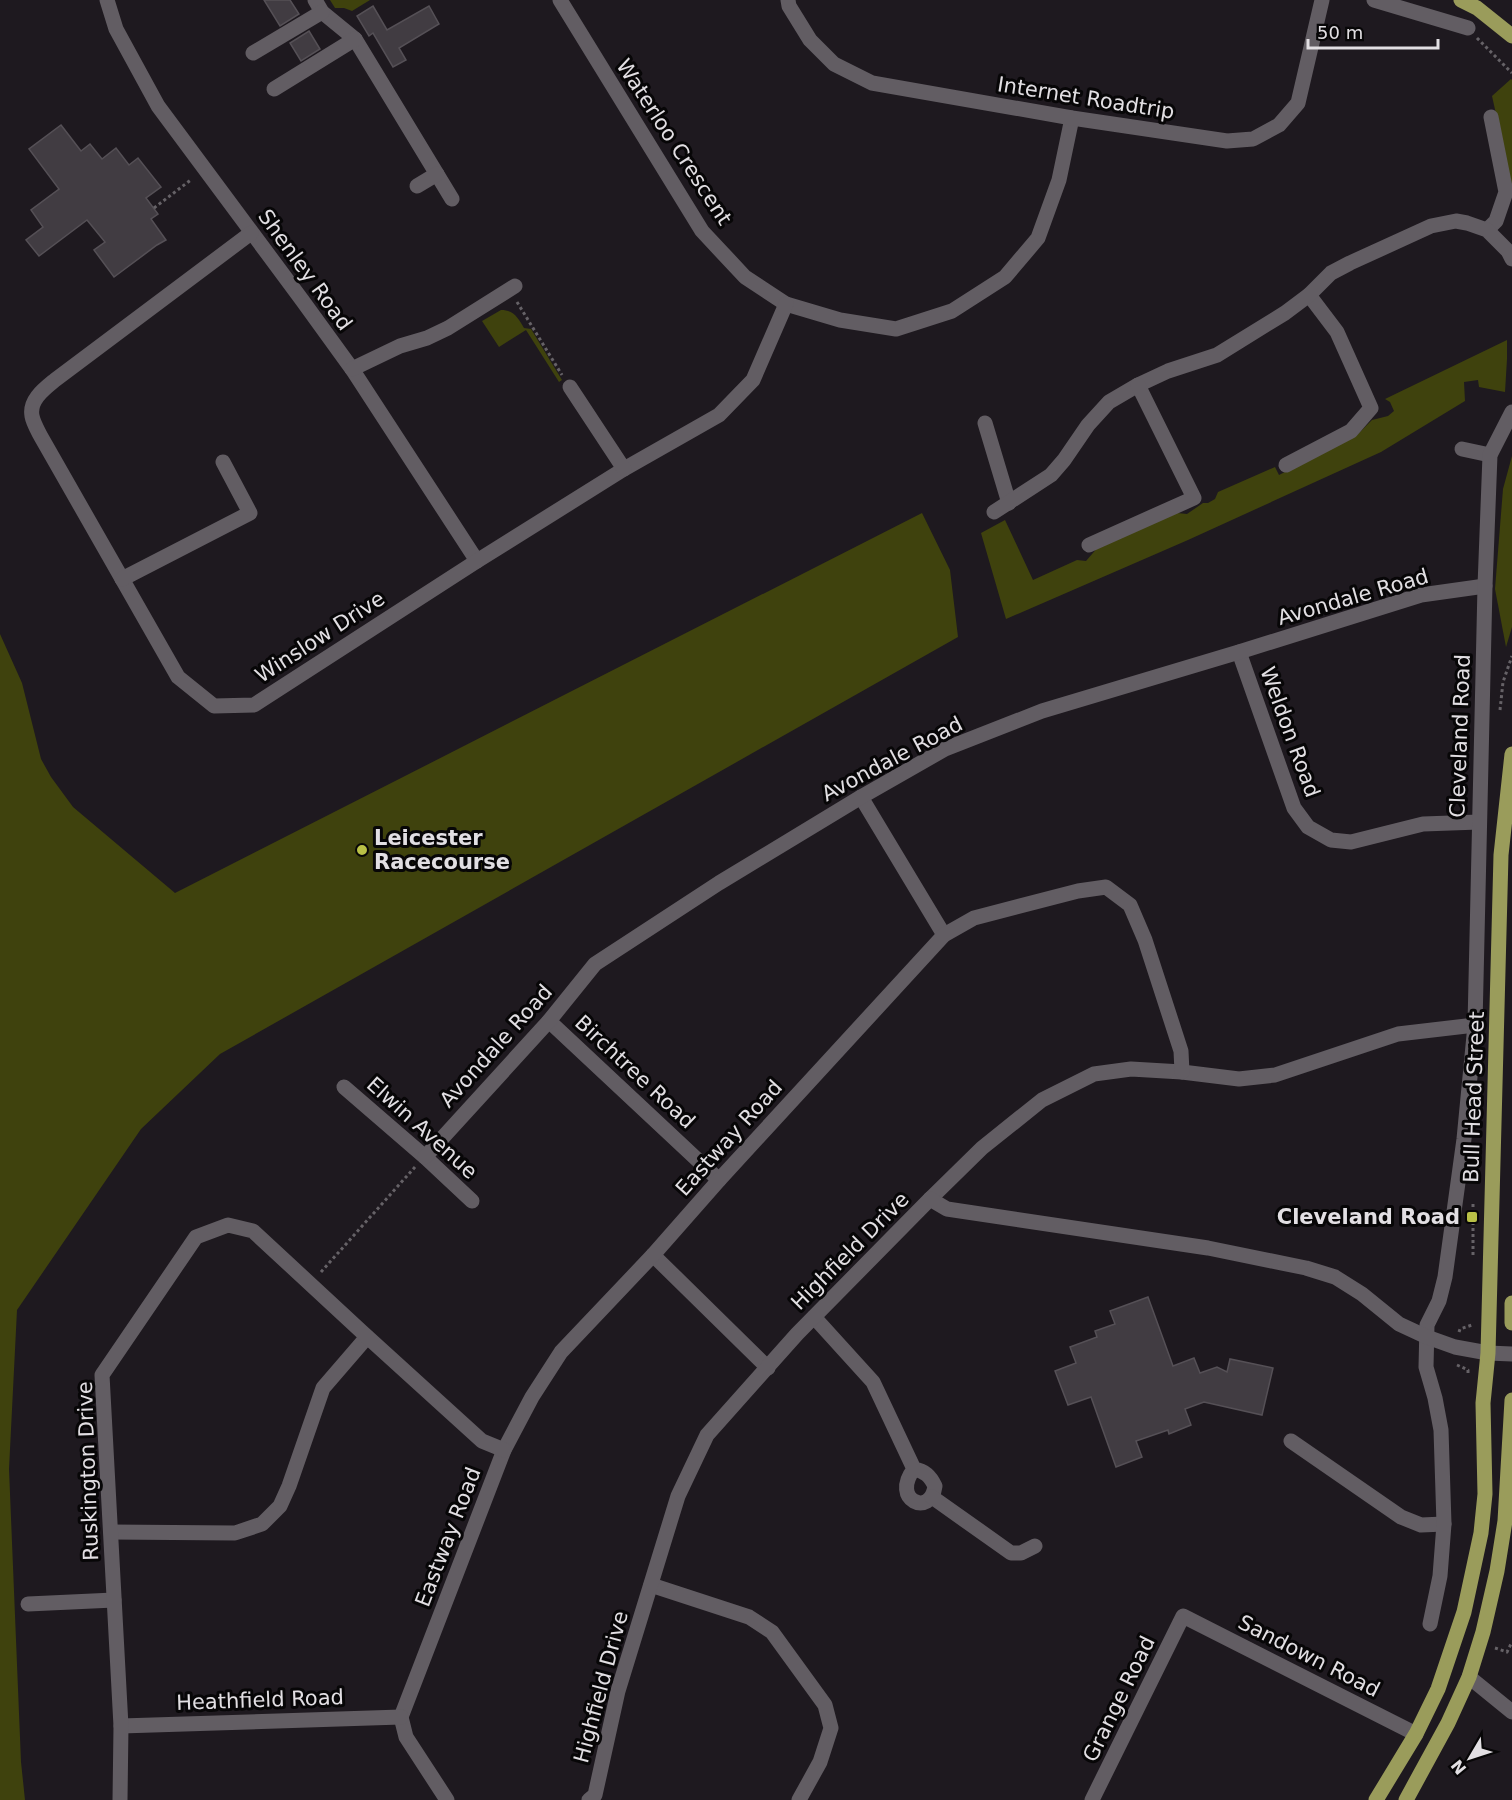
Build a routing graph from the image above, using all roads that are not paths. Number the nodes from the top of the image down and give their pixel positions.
1 (107, 0) edge
2 (560, 0) edge
3 (788, 0) edge
4 (1322, 0) edge
5 (1374, 0) edge
6 (1461, 0) edge
7 (319, 6) edge
8 (1468, 28) road end
9 (1512, 36) edge
10 (355, 39) junction
11 (253, 53) dead end
12 (274, 89) dead end
13 (1491, 117) dead end
14 (1072, 118) junction
15 (437, 174) junction
16 (417, 186) dead end
17 (452, 199) dead end
18 (1487, 230) junction
19 (251, 233) junction
20 (1512, 259) edge
21 (512, 288) road end
22 (1310, 295) junction
23 (786, 304) junction
24 (352, 369) junction
25 (1138, 385) junction
26 (570, 387) road end
27 (1512, 412) edge
28 (985, 423) dead end
29 (1462, 449) dead end
30 (1490, 455) junction
31 (223, 462) dead end
32 (1286, 465) dead end
33 (624, 469) junction
34 (1009, 503) junction
35 (994, 512) dead end
36 (1089, 545) dead end
37 (477, 561) junction
38 (122, 579) junction
39 (1485, 586) junction
40 (1239, 652) junction
41 (1512, 754) edge
42 (861, 797) junction
43 (1479, 822) junction
44 (944, 935) junction
45 (549, 1021) junction
46 (1475, 1025) junction
47 (1182, 1072) junction
48 (344, 1088) dead end
49 (425, 1156) junction
50 (719, 1180) junction
51 (930, 1199) junction
52 (472, 1201) dead end
53 (653, 1255) junction
54 (1512, 1303) edge
55 (814, 1317) junction
56 (1512, 1323) edge
57 (1427, 1336) junction
58 (367, 1337) junction
59 (1488, 1353) junction
60 (1512, 1354) edge
61 (768, 1368) junction
62 (1512, 1401) edge
63 (1291, 1441) dead end
64 (504, 1450) junction
65 (914, 1469) junction
66 (932, 1497) junction
67 (1444, 1524) junction
68 (111, 1532) junction
69 (1035, 1546) dead end
70 (651, 1585) junction
71 (114, 1600) junction
72 (28, 1604) dead end
73 (1184, 1616) joint
74 (1430, 1624) dead end
75 (1469, 1677) junction
76 (1512, 1712) edge
77 (401, 1717) junction
78 (121, 1726) junction
79 (1416, 1734) junction
80 (120, 1800) edge
81 (447, 1800) edge
82 (589, 1800) edge
83 (800, 1800) edge
84 (1092, 1800) edge
85 (1376, 1800) edge
86 (1406, 1800) edge

1 - 19 street, Shenley Road
2 - 23 street, Waterloo Crescent
3 - 14 street, Internet Roadtrip
4 - 14 street, Internet Roadtrip
5 - 8 street
6 - 9 main road
7 - 10 street
7 - 11 street
10 - 12 street
10 - 15 street
13 - 18 street
14 - 23 street, Waterloo Crescent
15 - 16 street
15 - 17 street
18 - 20 street
18 - 22 street
19 - 24 street, Shenley Road
19 - 38 street, Winslow Drive
21 - 24 street
22 - 25 street
22 - 32 street
23 - 33 street, Winslow Drive
24 - 37 street, Shenley Road
25 - 34 street
25 - 36 street
26 - 33 street
27 - 30 street, Cleveland Road
28 - 34 street
29 - 30 street
30 - 39 street, Cleveland Road
31 - 38 street
33 - 37 street, Winslow Drive
34 - 35 street
37 - 38 street, Winslow Drive
39 - 40 street, Avondale Road
39 - 43 street, Cleveland Road
40 - 42 street, Avondale Road
40 - 43 street, Weldon Road
41 - 59 main road, Bull Head Street
42 - 44 street
42 - 45 street, Avondale Road
43 - 46 street, Cleveland Road
44 - 47 street, Eastway Road
44 - 50 street, Eastway Road
45 - 49 street, Avondale Road
45 - 50 street, Birchtree Road
46 - 47 street
46 - 57 street, Cleveland Road
47 - 51 street
48 - 49 street, Elwin Avenue
49 - 52 street, Elwin Avenue
50 - 53 street, Eastway Road
51 - 55 street, Highfield Drive
51 - 57 street, Highfield Drive
53 - 61 street
53 - 64 street, Eastway Road
54 - 56 main road
55 - 61 street, Highfield Drive
55 - 65 street
57 - 59 street, Highfield Drive
57 - 67 street
58 - 64 street, Ruskington Drive
58 - 68 street
58 - 68 street, Ruskington Drive
59 - 60 street, Highfield Drive
59 - 79 main road, Bull Head Street
61 - 70 street, Highfield Drive
62 - 75 main road
63 - 67 street
64 - 77 street, Eastway Road
65 - 66 street
65 - 66 street
66 - 69 street
67 - 74 street
68 - 71 street, Ruskington Drive
70 - 82 street, Highfield Drive
70 - 83 street
71 - 72 street
71 - 78 street, Ruskington Drive
73 - 79 street, Sandown Road
73 - 84 street, Grange Road
75 - 76 street
75 - 86 main road
77 - 78 street, Heathfield Road
77 - 81 street
78 - 80 street, Ruskington Drive
79 - 85 main road, Bull Head Street

